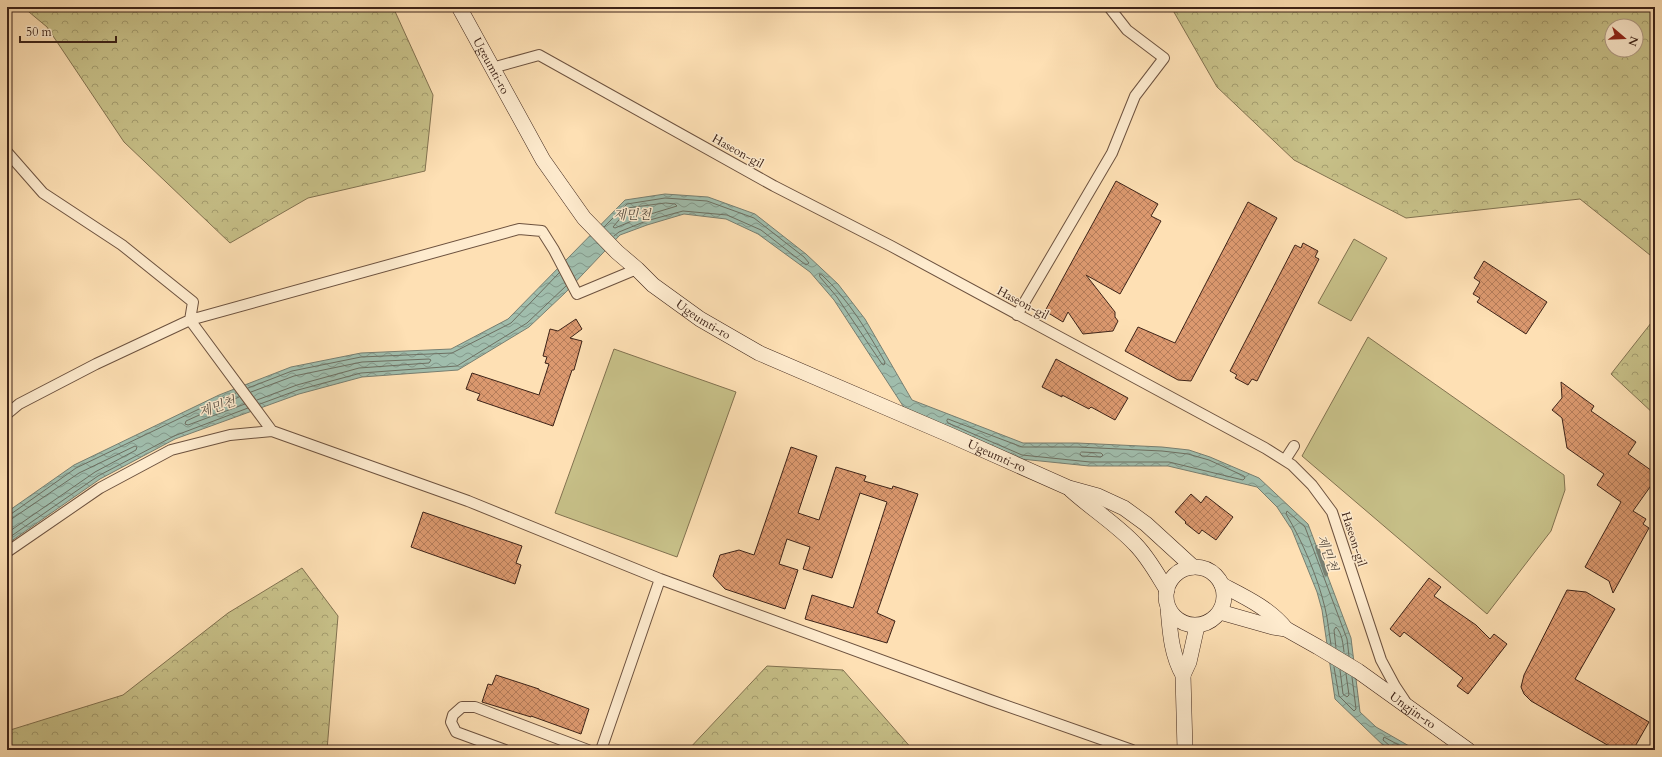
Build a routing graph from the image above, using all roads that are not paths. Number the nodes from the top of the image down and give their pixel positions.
1 (459, 7) edge
2 (1110, 7) edge
3 (492, 68) junction
4 (7, 152) edge
5 (637, 269) junction
6 (1018, 314) junction
7 (190, 320) junction
8 (7, 414) edge
9 (272, 431) junction
10 (1294, 446) dead end
11 (1285, 460) junction
12 (1069, 488) junction
13 (7, 552) edge
14 (1192, 567) junction
15 (660, 580) junction
16 (1222, 585) junction
17 (1167, 590) junction
18 (1168, 608) junction
19 (1220, 612) junction
20 (1197, 626) junction
21 (1286, 628) junction
22 (1183, 675) junction
23 (1414, 712) junction
24 (505, 750) edge
25 (588, 750) edge
26 (601, 750) edge
27 (1132, 750) edge
28 (1185, 750) edge
29 (1468, 750) edge

1 - 3 main road, Ugeumti-ro
2 - 6 street
3 - 5 main road, Ugeumti-ro
3 - 6 street, Haseon-gil
4 - 7 street
5 - 7 street
5 - 12 main road, Ugeumti-ro
6 - 11 street, Haseon-gil
7 - 8 street
7 - 9 street
9 - 13 street
9 - 15 street
10 - 11 street
11 - 23 street, Haseon-gil
12 - 14 main road, Ugeumti-ro
12 - 17 main road, Ugeumti-ro
14 - 16 main road
14 - 17 main road
15 - 26 street
15 - 27 street
16 - 19 main road
16 - 21 main road
17 - 18 main road
18 - 20 main road
18 - 22 main road
19 - 20 main road
19 - 21 main road
20 - 22 main road
21 - 23 main road, Ungjin-ro
22 - 28 main road
23 - 29 main road, Ungjin-ro
24 - 25 street

